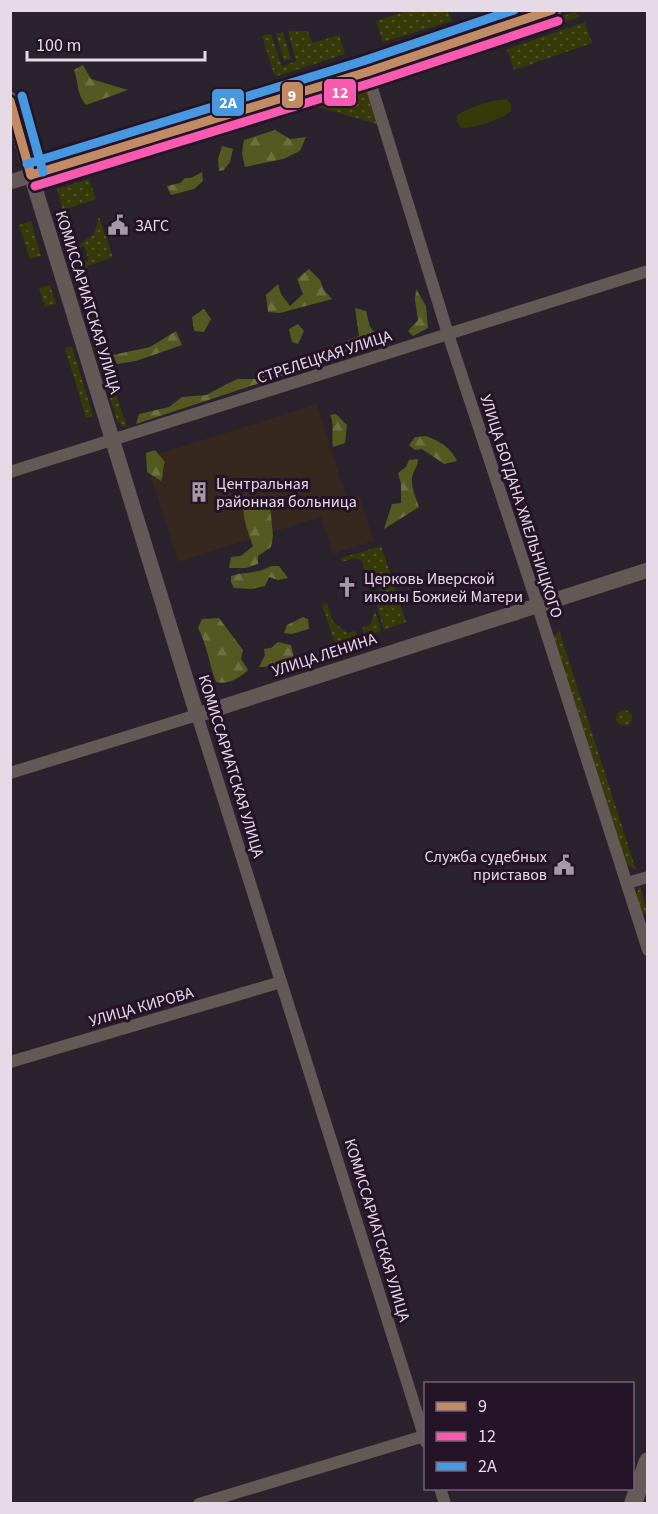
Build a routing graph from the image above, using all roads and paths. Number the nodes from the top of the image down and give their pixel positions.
1 (554, 10) edge
2 (367, 72) junction
3 (10, 99) edge
4 (31, 175) junction
5 (10, 182) edge
6 (648, 271) edge
7 (448, 334) junction
8 (113, 439) junction
9 (10, 472) edge
10 (648, 570) edge
11 (537, 605) junction
12 (197, 715) junction
13 (10, 773) edge
14 (648, 877) edge
15 (627, 882) junction
16 (648, 950) edge
17 (281, 982) junction
18 (10, 1062) edge
19 (424, 1436) edge
20 (424, 1439) edge
21 (648, 1461) edge
22 (199, 1503) edge
23 (633, 1503) edge

1 - 2 street
2 - 4 street
2 - 7 street, УЛИЦА БОГДАНА ХМЕЛЬНИЦКОГО
3 - 4 street, КОМИССАРИАТСКАЯ УЛИЦА
4 - 5 street
4 - 8 street, КОМИССАРИАТСКАЯ УЛИЦА
6 - 7 street, СТРЕЛЕЦКАЯ УЛИЦА
7 - 8 street, СТРЕЛЕЦКАЯ УЛИЦА
7 - 11 street, УЛИЦА БОГДАНА ХМЕЛЬНИЦКОГО
8 - 9 street, СТРЕЛЕЦКАЯ УЛИЦА
8 - 12 street, КОМИССАРИАТСКАЯ УЛИЦА
10 - 11 street, УЛИЦА ЛЕНИНА
11 - 12 street, УЛИЦА ЛЕНИНА
11 - 15 street, УЛИЦА БОГДАНА ХМЕЛЬНИЦКОГО
12 - 13 street, УЛИЦА ЛЕНИНА
12 - 17 street, КОМИССАРИАТСКАЯ УЛИЦА
14 - 15 street
15 - 16 street, УЛИЦА БОГДАНА ХМЕЛЬНИЦКОГО
17 - 18 street, УЛИЦА КИРОВА
17 - 19 street, КОМИССАРИАТСКАЯ УЛИЦА
20 - 22 street
21 - 23 main road

